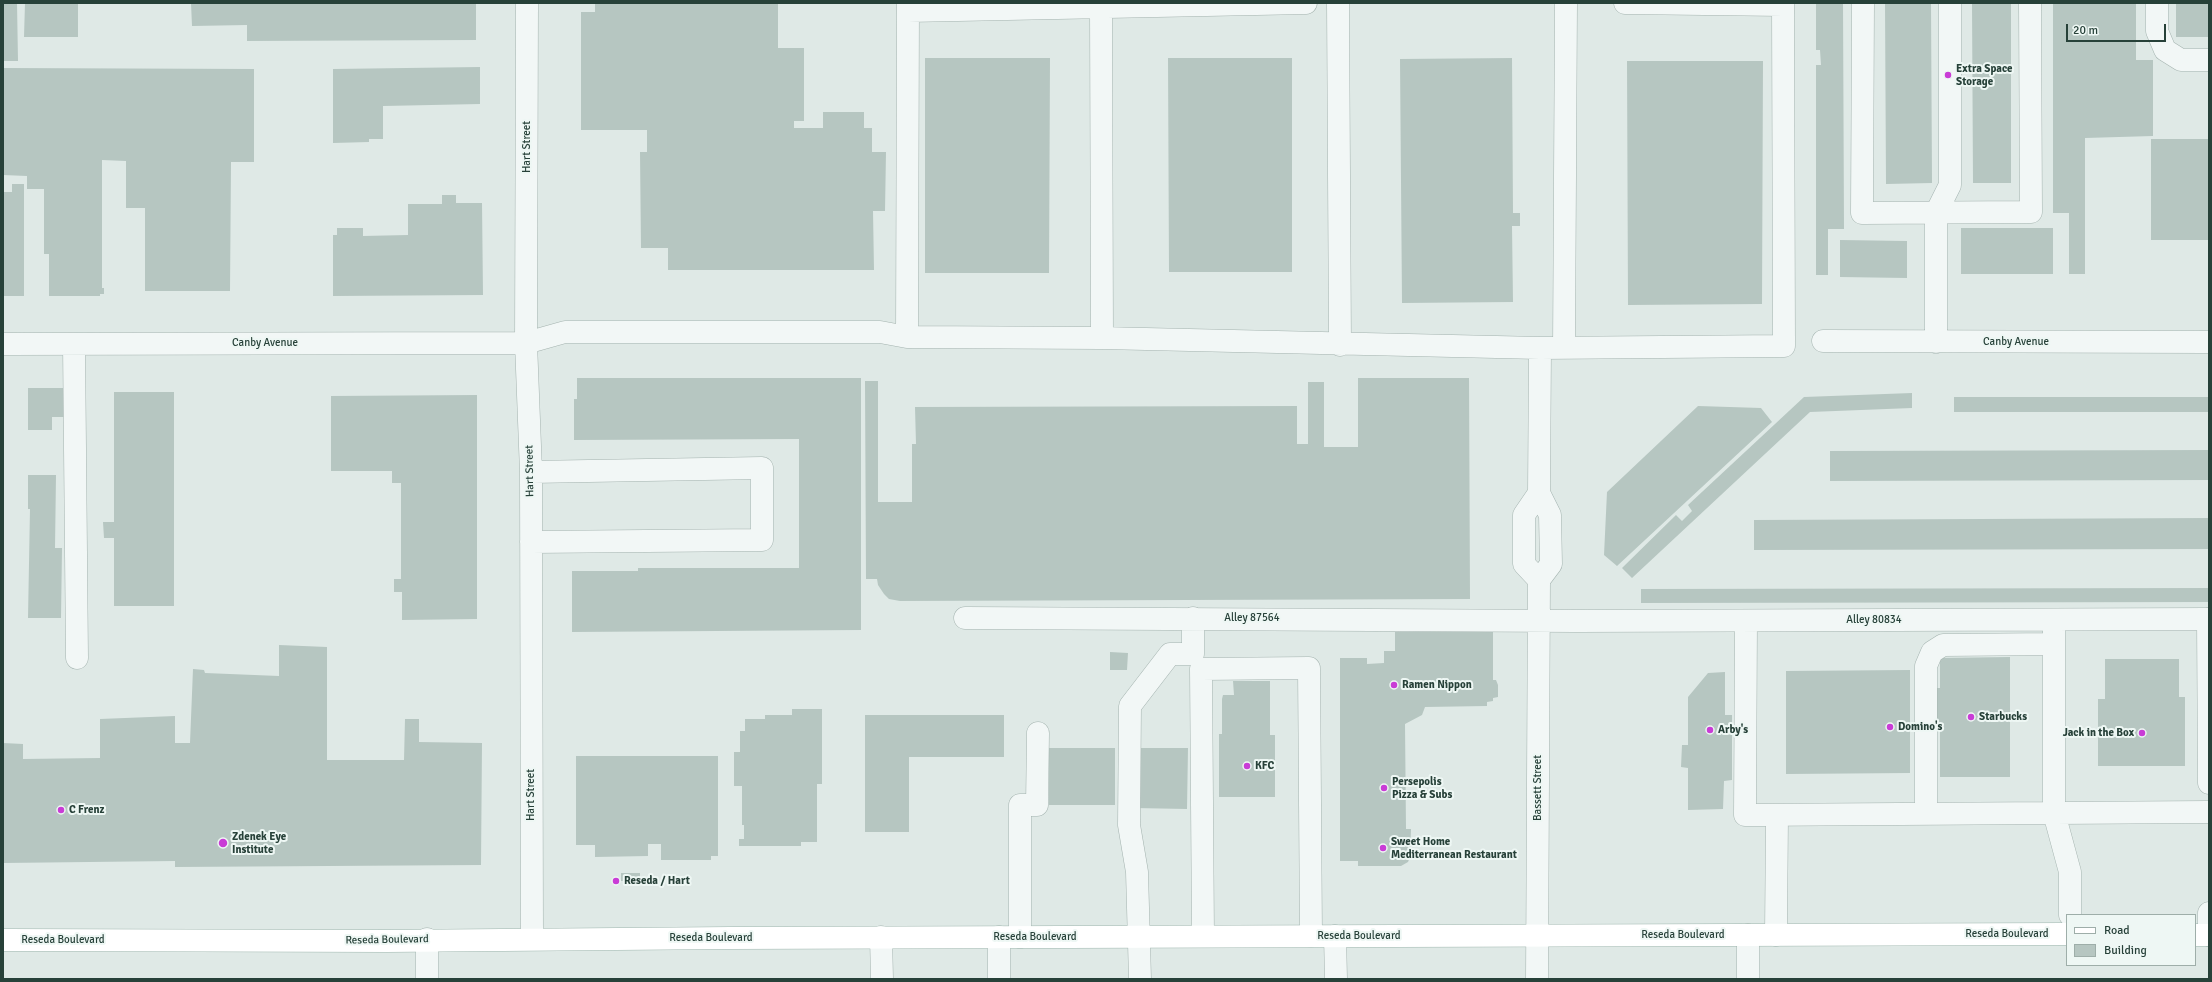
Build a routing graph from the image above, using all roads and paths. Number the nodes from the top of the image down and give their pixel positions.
1 (527, 3) edge
2 (1306, 3) edge
3 (1338, 3) edge
4 (1566, 3) edge
5 (1625, 3) edge
6 (1863, 3) edge
7 (1950, 3) edge
8 (2030, 3) edge
9 (2158, 3) edge
10 (1783, 4) edge
11 (908, 7) edge
12 (1101, 7) junction
13 (2209, 60) edge
14 (1936, 212) junction
15 (908, 337) junction
16 (1102, 338) junction
17 (1823, 341) dead end
18 (1936, 342) junction
19 (2209, 342) edge
20 (526, 343) junction
21 (3, 344) edge
22 (74, 344) junction
23 (1340, 345) junction
24 (1540, 348) junction
25 (1564, 348) junction
26 (531, 472) junction
27 (531, 542) junction
28 (965, 618) dead end
29 (1193, 618) junction
30 (2209, 619) edge
31 (1538, 620) junction
32 (2054, 620) junction
33 (1746, 621) junction
34 (2054, 644) junction
35 (77, 658) dead end
36 (1038, 733) dead end
37 (2209, 783) edge
38 (2209, 812) edge
39 (2054, 813) junction
40 (1926, 814) junction
41 (1777, 815) junction
42 (2209, 913) edge
43 (2070, 914) edge
44 (2066, 934) edge
45 (2196, 934) edge
46 (1748, 935) junction
47 (1776, 935) junction
48 (2209, 935) edge
49 (1203, 936) junction
50 (1311, 936) junction
51 (1335, 936) junction
52 (1537, 936) junction
53 (881, 937) junction
54 (1009, 937) junction
55 (1139, 937) junction
56 (532, 938) junction
57 (427, 939) junction
58 (3, 940) edge
59 (427, 979) edge
60 (882, 979) edge
61 (999, 979) edge
62 (1140, 979) edge
63 (1336, 979) edge
64 (1537, 979) edge
65 (1748, 979) edge

1 - 20 street, Hart Street
2 - 12 street
3 - 23 street
4 - 25 street
5 - 10 street
6 - 14 street
7 - 14 street
8 - 14 street
9 - 13 street
10 - 25 street, Canby Avenue
11 - 12 street
11 - 15 street
12 - 16 street
14 - 18 street
15 - 16 street, Canby Avenue
15 - 20 street, Canby Avenue
16 - 23 street, Canby Avenue
17 - 18 street, Canby Avenue
18 - 19 street, Canby Avenue
20 - 22 street, Canby Avenue
20 - 26 street, Hart Street
21 - 22 street, Canby Avenue
22 - 35 street
23 - 24 street, Canby Avenue
24 - 25 street, Canby Avenue
24 - 31 street, Bassett Street
26 - 27 street, Hart Street
26 - 27 street
27 - 56 street, Hart Street
28 - 29 street, Alley 87564
29 - 31 street, Alley 87564
29 - 55 street
30 - 32 street, Alley 80834
30 - 37 street
31 - 33 street, Alley 80834
31 - 52 street, Bassett Street
32 - 33 street, Alley 80834
32 - 34 street
33 - 41 street
34 - 39 street
34 - 40 street
36 - 54 street
38 - 39 street
39 - 40 street
39 - 43 street
40 - 41 street
41 - 47 street
42 - 48 street
44 - 47 main road, Reseda Boulevard
45 - 48 main road
46 - 47 main road, Reseda Boulevard
46 - 52 main road, Reseda Boulevard
46 - 65 street
49 - 50 main road, Reseda Boulevard
49 - 50 street
49 - 55 main road, Reseda Boulevard
50 - 51 main road, Reseda Boulevard
51 - 52 main road, Reseda Boulevard
51 - 63 street
52 - 64 street, Bassett Street
53 - 54 main road, Reseda Boulevard
53 - 56 main road, Reseda Boulevard
53 - 60 street
54 - 55 main road, Reseda Boulevard
54 - 61 street
55 - 62 street
56 - 57 main road, Reseda Boulevard
57 - 58 main road, Reseda Boulevard
57 - 59 street

